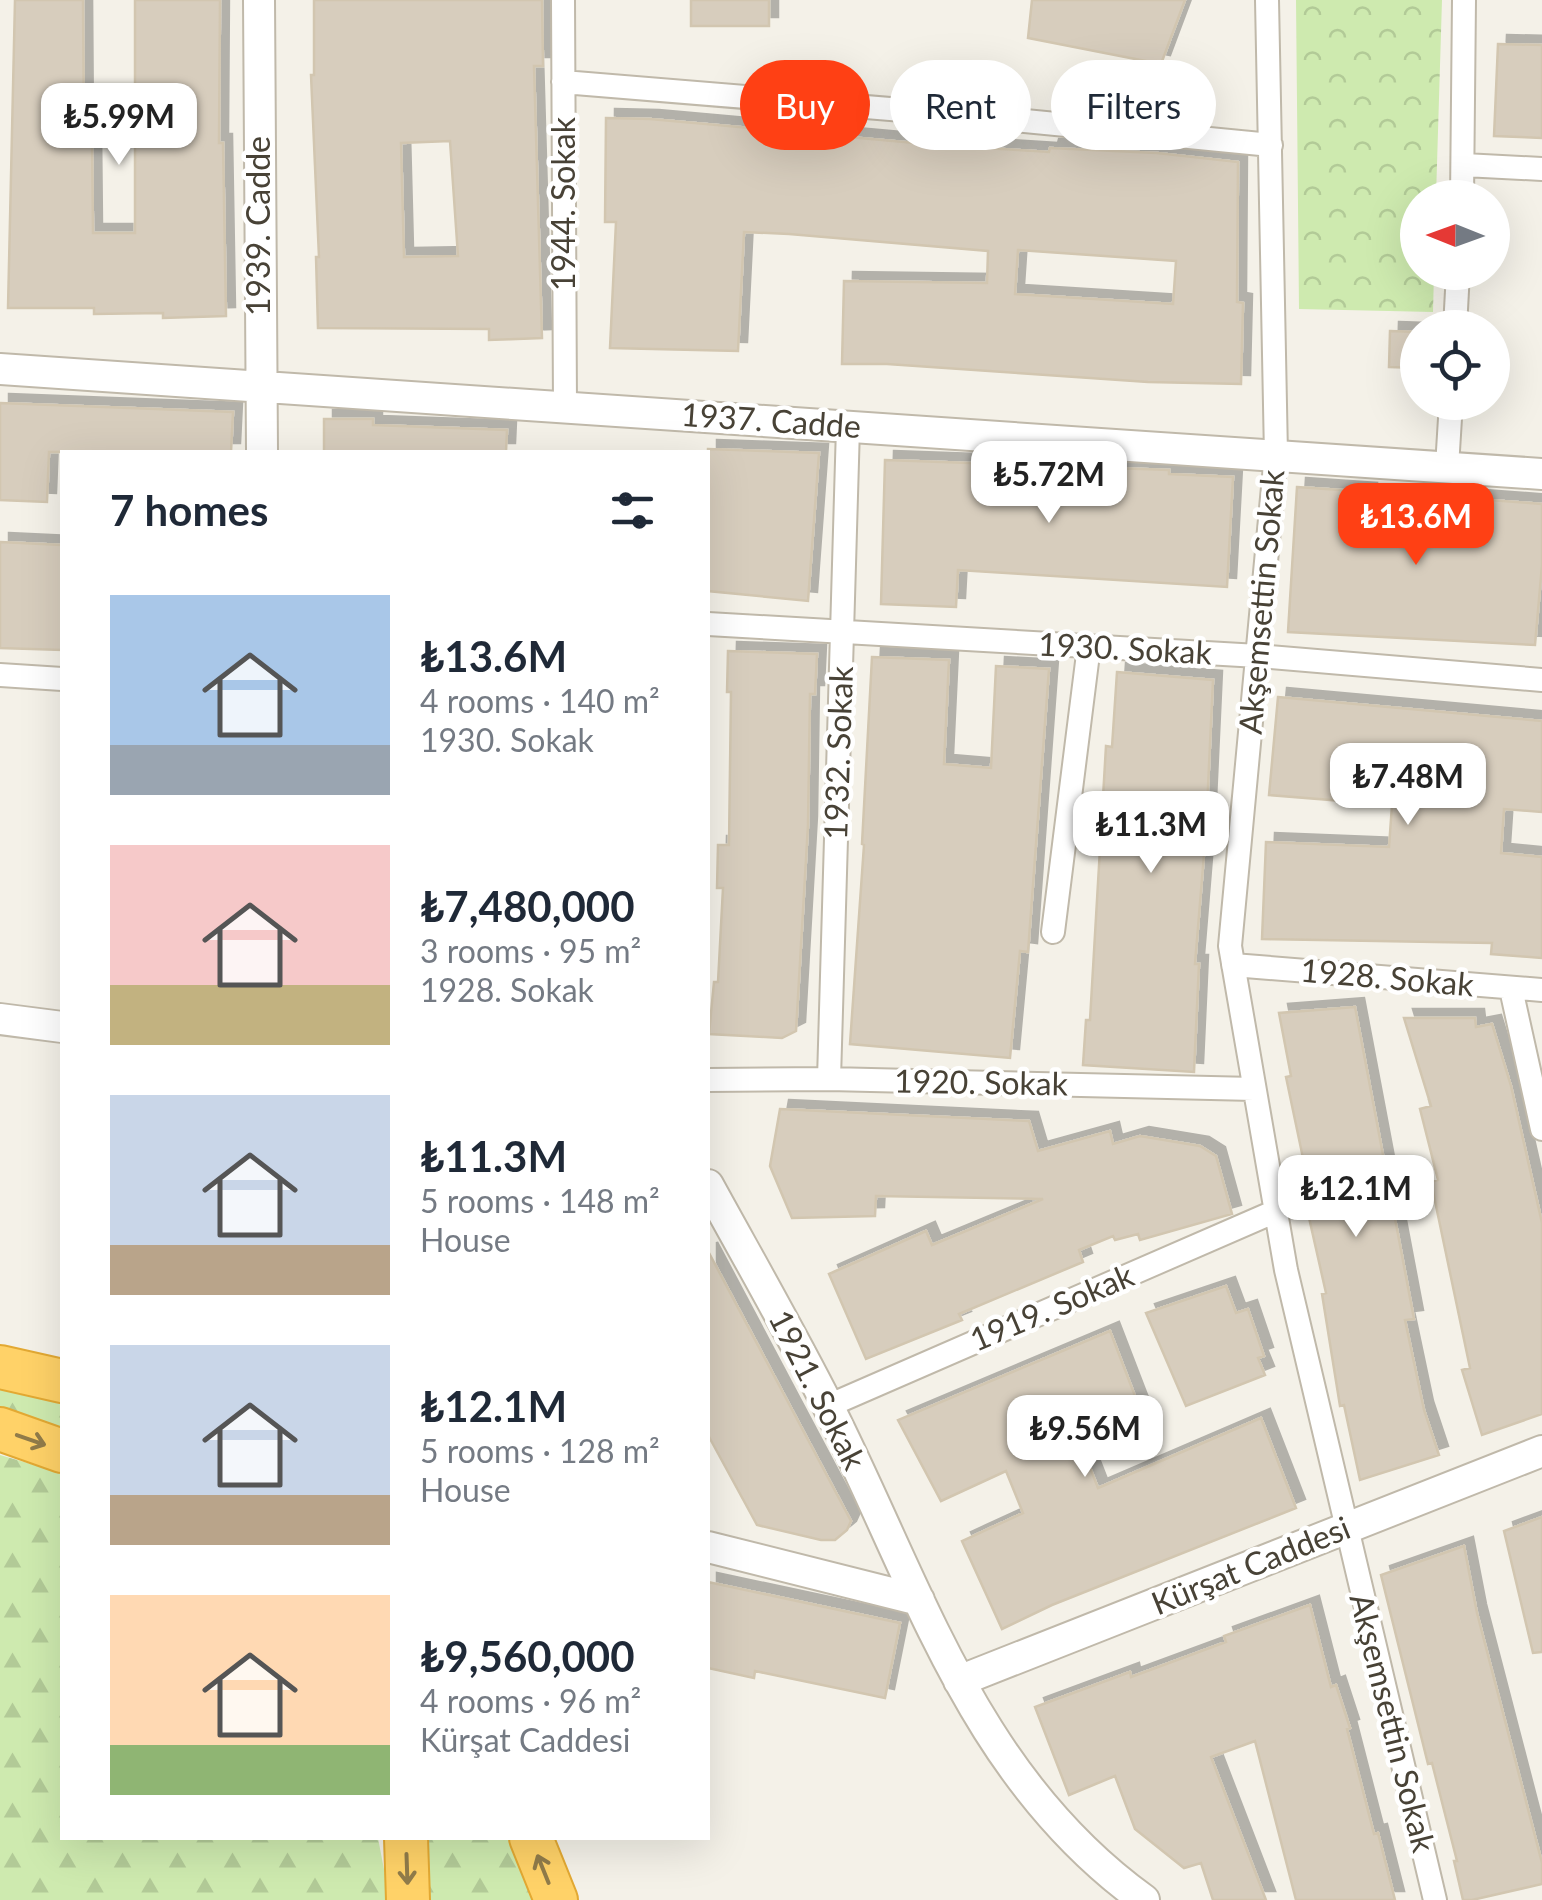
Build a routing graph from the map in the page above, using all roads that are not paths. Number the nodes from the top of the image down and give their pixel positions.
1 (259, 0) edge
2 (563, 0) edge
3 (1266, 0) edge
4 (1464, 0) edge
5 (564, 82) junction
6 (1272, 145) junction
7 (1464, 165) junction
8 (1542, 169) edge
9 (1463, 180) edge
10 (0, 369) edge
11 (260, 386) junction
12 (565, 407) junction
13 (1450, 420) edge
14 (848, 426) junction
15 (262, 450) edge
16 (1276, 456) junction
17 (1447, 467) junction
18 (1542, 474) edge
19 (710, 624) edge
20 (842, 632) junction
21 (1089, 646) junction
22 (1258, 656) junction
23 (0, 675) edge
24 (60, 678) edge
25 (1542, 680) edge
26 (1053, 932) dead end
27 (1233, 965) junction
28 (1511, 989) junction
29 (1542, 990) edge
30 (0, 1019) edge
31 (60, 1027) edge
32 (829, 1079) junction
33 (710, 1080) edge
34 (1254, 1089) junction
35 (1542, 1129) edge
36 (710, 1188) edge
37 (1276, 1211) junction
38 (0, 1367) edge
39 (60, 1381) edge
40 (828, 1406) junction
41 (0, 1428) edge
42 (60, 1450) edge
43 (1542, 1451) edge
44 (1345, 1528) junction
45 (710, 1548) edge
46 (919, 1600) junction
47 (959, 1681) junction
48 (406, 1840) edge
49 (532, 1840) edge
50 (408, 1900) edge
51 (556, 1900) edge
52 (1144, 1900) edge
53 (1435, 1900) edge

1 - 11 street, 1939. Cadde
2 - 5 street, 1944. Sokak
3 - 6 street, Akşemsettin Sokak
4 - 7 street
5 - 6 street
5 - 12 street, 1944. Sokak
6 - 16 street, Akşemsettin Sokak
7 - 8 street
7 - 9 street
10 - 11 street, 1937. Cadde
11 - 12 street, 1937. Cadde
11 - 15 street, 1939. Cadde
12 - 14 street, 1937. Cadde
13 - 17 street
14 - 16 street, 1937. Cadde
14 - 20 street, 1932. Sokak
16 - 17 street, 1937. Cadde
16 - 22 street, Akşemsettin Sokak
17 - 18 street, 1937. Cadde
19 - 20 street, 1930. Sokak
20 - 21 street, 1930. Sokak
20 - 32 street, 1932. Sokak
21 - 22 street, 1930. Sokak
21 - 26 street
22 - 25 street, 1930. Sokak
22 - 27 street, Akşemsettin Sokak
23 - 24 street
27 - 28 street, 1928. Sokak
27 - 34 street, Akşemsettin Sokak
28 - 29 street, 1928. Sokak
28 - 35 street
30 - 31 street
32 - 33 street, 1920. Sokak
32 - 34 street, 1920. Sokak
34 - 37 street, Akşemsettin Sokak
36 - 40 street, 1921. Sokak
37 - 40 street, 1919. Sokak
37 - 44 street, Akşemsettin Sokak
38 - 39 highway
40 - 46 street, 1921. Sokak
41 -> 42 highway
43 - 44 street, Kürşat Caddesi
44 - 47 street, Kürşat Caddesi
44 - 53 street, Akşemsettin Sokak
45 - 46 street
46 - 47 street, 1921. Sokak
47 - 52 street, 1921. Sokak
48 -> 50 highway
51 -> 49 highway

